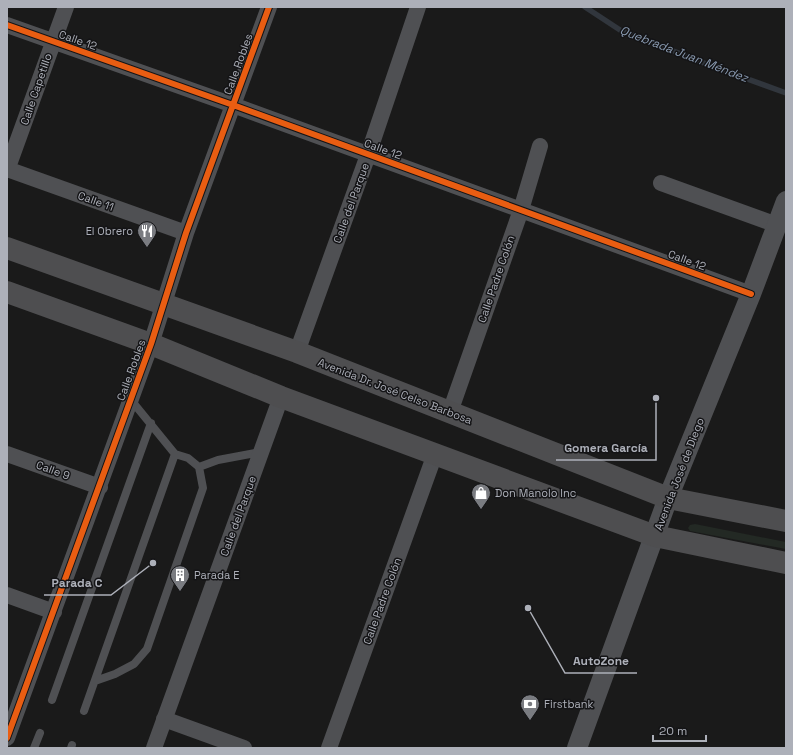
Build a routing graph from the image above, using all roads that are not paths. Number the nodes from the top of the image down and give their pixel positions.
1 (66, 7) edge
2 (268, 7) edge
3 (418, 7) edge
4 (7, 25) edge
5 (52, 42) junction
6 (233, 106) junction
7 (540, 146) dead end
8 (368, 155) junction
9 (7, 169) edge
10 (661, 183) dead end
11 (786, 201) edge
12 (521, 210) junction
13 (777, 225) junction
14 (186, 233) junction
15 (7, 248) edge
16 (7, 292) edge
17 (751, 294) junction
18 (163, 304) junction
19 (151, 344) junction
20 (297, 352) junction
21 (281, 397) junction
22 (131, 400) junction
23 (450, 412) junction
24 (151, 423) junction
25 (261, 452) junction
26 (7, 454) edge
27 (175, 454) junction
28 (435, 454) junction
29 (199, 467) junction
30 (100, 487) junction
31 (668, 498) junction
32 (786, 521) edge
33 (655, 536) junction
34 (786, 563) edge
35 (7, 595) edge
36 (54, 612) junction
37 (95, 681) junction
38 (52, 700) dead end
39 (84, 711) dead end
40 (164, 719) junction
41 (40, 733) dead end
42 (7, 738) edge
43 (34, 748) edge
44 (154, 748) edge
45 (244, 748) edge
46 (329, 748) edge
47 (577, 748) edge

1 - 5 street, Calle Capetillo
2 - 6 street, Calle Robles
3 - 8 street, Calle del Parque
4 - 5 street, Calle 12
5 - 6 street, Calle 12
5 - 9 street, Calle Capetillo
6 - 8 street, Calle 12
6 - 14 street, Calle Robles
7 - 12 street, Calle Padre Colón
8 - 12 street, Calle 12
8 - 20 street, Calle del Parque
9 - 14 street, Calle 11
10 - 13 street
11 - 13 street, Avenida José de Diego
12 - 17 street, Calle 12
12 - 23 street, Calle Padre Colón
13 - 17 street, Avenida José de Diego
14 - 18 street, Calle Robles
15 - 18 main road, Avenida Dr. José Celso Barbosa
16 - 19 main road
17 - 31 street, Avenida José de Diego
18 - 19 street, Calle Robles
18 - 20 main road, Avenida Dr. José Celso Barbosa
19 - 21 main road
19 - 22 street, Calle Robles
20 - 23 main road, Avenida Dr. José Celso Barbosa
21 - 25 street, Calle del Parque
21 - 28 main road
22 - 24 lane
22 - 30 street, Calle Robles
23 - 31 main road, Avenida Dr. José Celso Barbosa
24 - 27 lane
24 - 38 lane
25 - 29 lane
25 - 40 street, Calle del Parque
26 - 30 street, Calle 9
27 - 29 lane
27 - 37 lane
28 - 33 main road
28 - 46 street, Calle Padre Colón
29 - 37 lane
30 - 36 street, Calle Robles
31 - 32 main road, Avenida Dr. José Celso Barbosa
31 - 33 street, Avenida José de Diego
33 - 34 main road
33 - 47 street, Avenida José de Diego
35 - 36 street
36 - 42 street, Calle Robles
37 - 39 lane
40 - 44 street, Calle del Parque
40 - 45 street
41 - 43 lane

